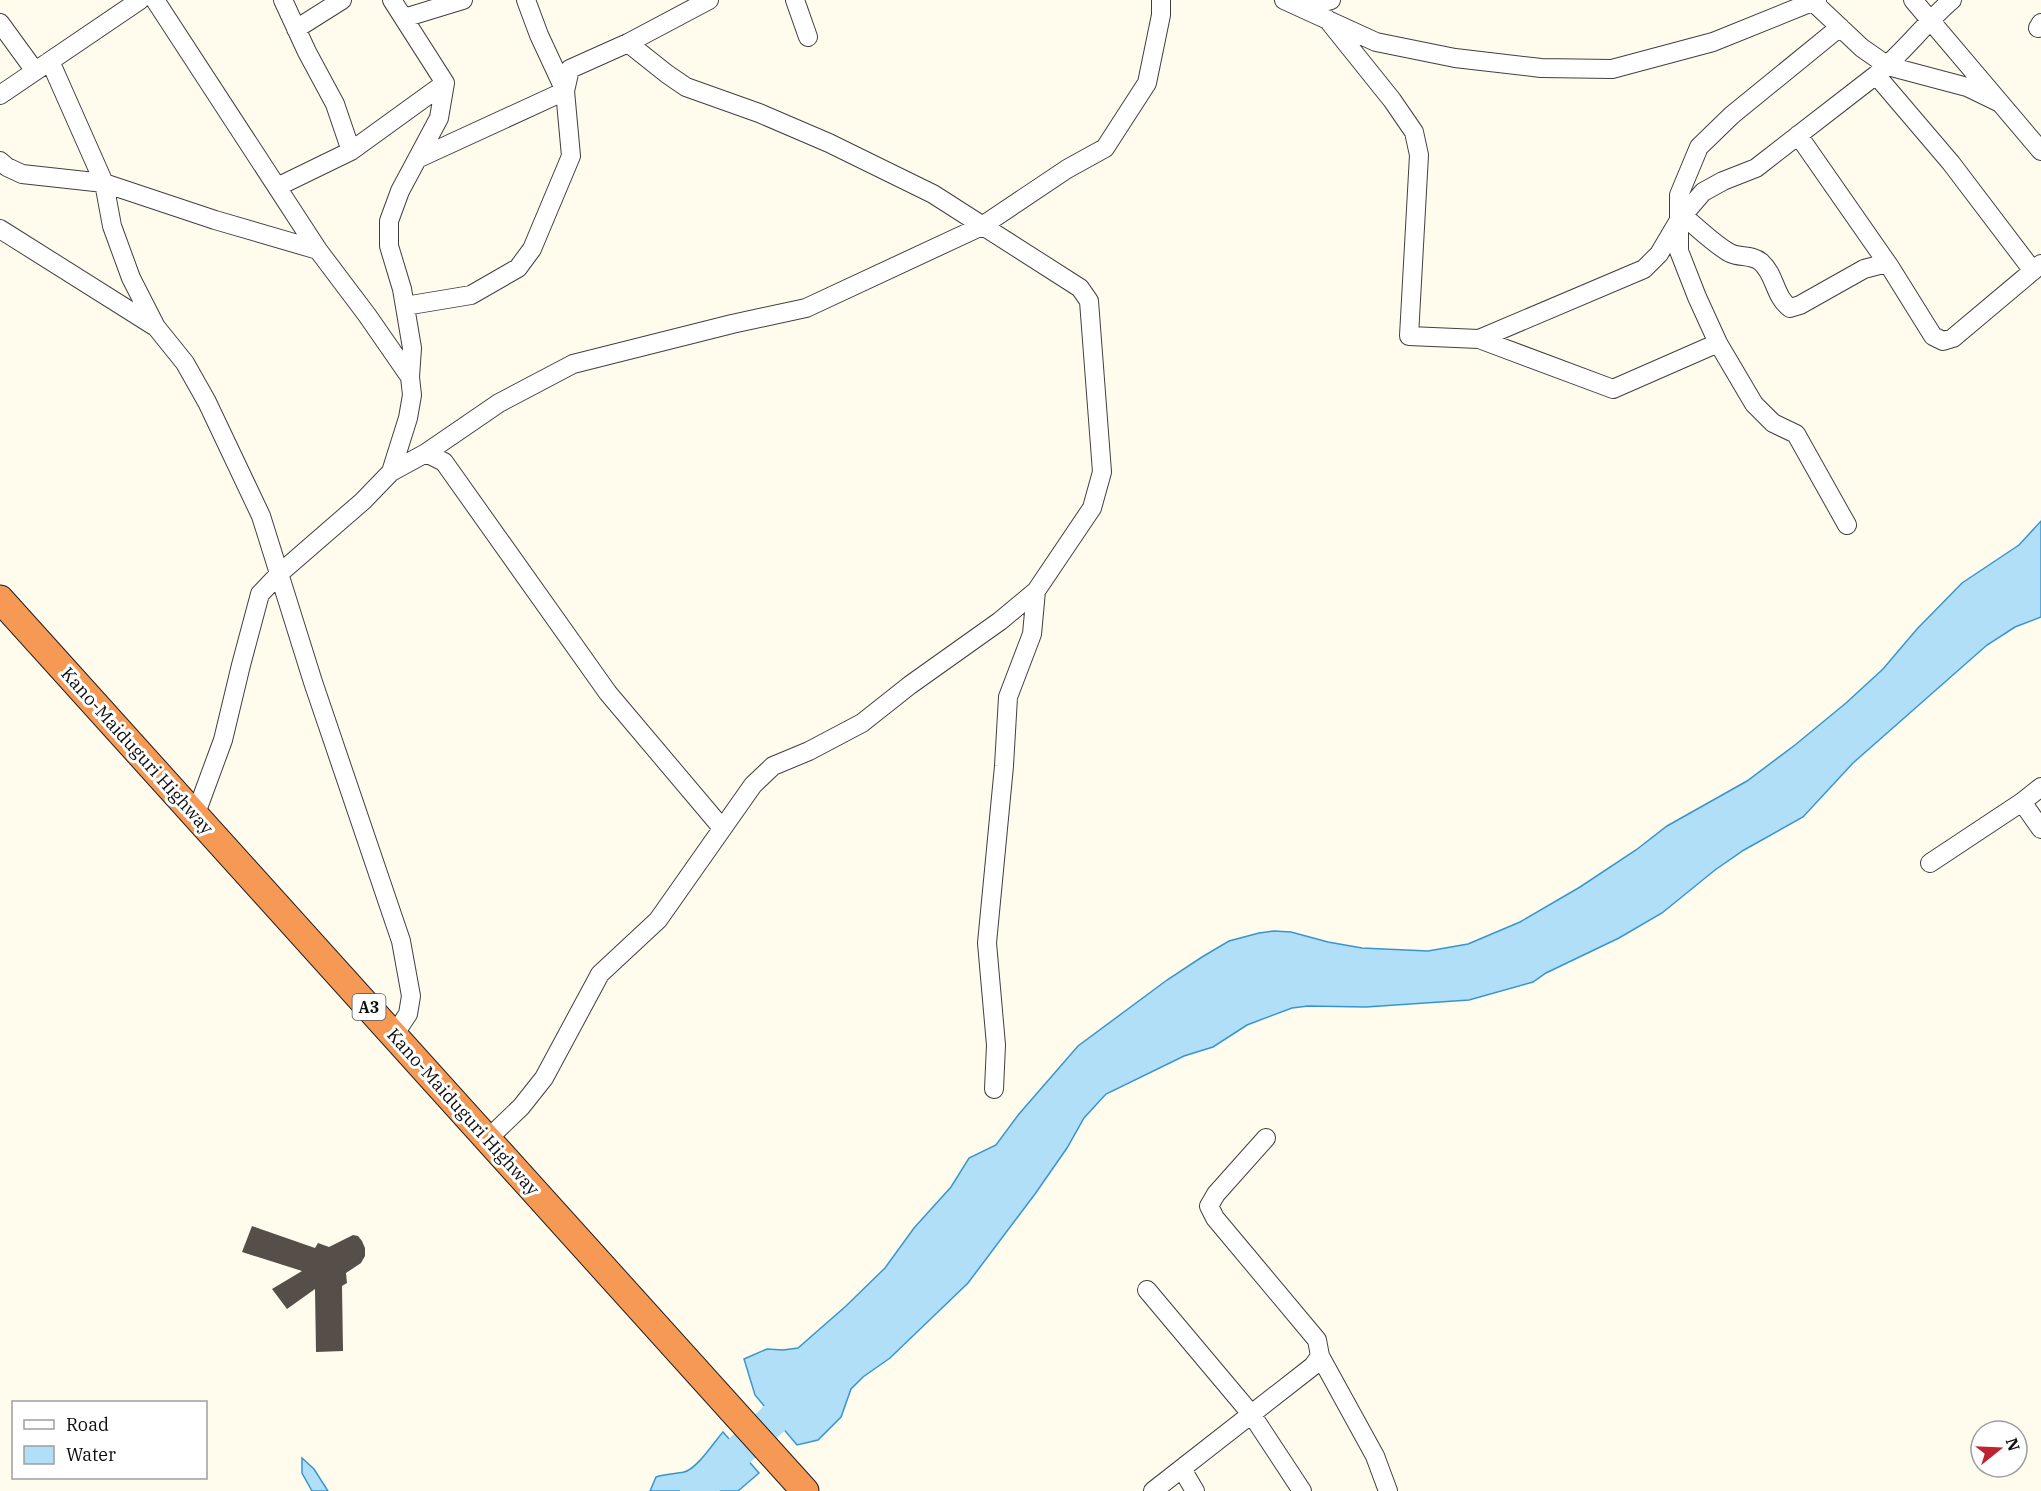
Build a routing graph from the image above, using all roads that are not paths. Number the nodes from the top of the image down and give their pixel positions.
1 (140, 0) edge
2 (155, 0) edge
3 (283, 0) edge
4 (342, 0) edge
5 (392, 0) edge
6 (463, 0) edge
7 (526, 0) edge
8 (709, 0) edge
9 (795, 0) edge
10 (1161, 0) edge
11 (1284, 0) edge
12 (1331, 0) edge
13 (1913, 0) edge
14 (1952, 0) edge
15 (1814, 1) edge
16 (1302, 8) junction
17 (404, 18) junction
18 (1327, 19) junction
19 (1929, 20) junction
20 (0, 23) edge
21 (1840, 27) junction
22 (296, 29) junction
23 (808, 37) dead end
24 (628, 43) junction
25 (50, 61) junction
26 (1882, 70) junction
27 (35, 71) junction
28 (445, 83) junction
29 (566, 91) junction
30 (0, 95) edge
31 (1998, 102) junction
32 (1798, 135) junction
33 (2041, 151) edge
34 (351, 152) junction
35 (417, 159) junction
36 (0, 161) edge
37 (104, 183) junction
38 (277, 187) junction
39 (1681, 218) junction
40 (981, 226) junction
41 (0, 229) edge
42 (318, 250) junction
43 (1890, 267) junction
44 (2037, 267) edge
45 (405, 306) junction
46 (156, 327) junction
47 (1479, 339) junction
48 (1718, 342) junction
49 (410, 376) junction
50 (426, 453) junction
51 (391, 472) junction
52 (1847, 525) dead end
53 (280, 573) junction
54 (1036, 591) junction
55 (0, 599) edge
56 (2041, 787) edge
57 (2022, 802) junction
58 (195, 816) junction
59 (722, 828) junction
60 (2041, 829) edge
61 (1930, 863) dead end
62 (394, 1035) junction
63 (994, 1089) dead end
64 (485, 1136) junction
65 (1266, 1138) dead end
66 (1147, 1290) dead end
67 (1320, 1356) junction
68 (1252, 1415) junction
69 (1182, 1469) junction
70 (805, 1491) edge
71 (1153, 1491) edge
72 (1195, 1491) edge
73 (1302, 1491) edge
74 (1388, 1491) edge

1 - 25 street
2 - 38 street
3 - 22 street
4 - 22 street
5 - 17 street
6 - 17 street
7 - 29 street
8 - 24 street
9 - 23 street
10 - 40 street
11 - 16 street
12 - 16 street
13 - 19 street
14 - 19 street
15 - 18 street
15 - 21 street
16 - 18 street
17 - 28 street
18 - 47 street
19 - 26 street
19 - 31 street
20 - 27 street
21 - 26 street
21 - 39 street
22 - 34 street
24 - 29 street
24 - 40 street
25 - 27 street
25 - 37 street
26 - 31 street
26 - 32 street
26 - 44 street
27 - 30 street
28 - 34 street
28 - 35 street
29 - 35 street
29 - 45 street
31 - 33 street
32 - 39 street
32 - 43 street
34 - 38 street
35 - 45 street
36 - 37 street
37 - 42 street
37 - 46 street
38 - 42 street
39 - 43 street
39 - 47 street
39 - 48 street
40 - 50 street
40 - 54 street
41 - 46 street
42 - 49 street
43 - 44 street
45 - 49 street
46 - 53 street
47 - 48 street
48 - 52 street
49 - 51 street
50 - 51 street
50 - 59 street
51 - 53 street
53 - 58 street
53 - 62 street
54 - 59 street
54 - 63 street
55 - 58 highway, Kano-Maiduguri Highway / A3
56 - 57 street
57 - 60 street
57 - 61 street
58 - 62 highway, Kano-Maiduguri Highway / A3
59 - 64 street
62 - 64 highway, Kano-Maiduguri Highway / A3
64 - 70 highway, Kano-Maiduguri Highway / A3
65 - 67 street
66 - 68 street
67 - 68 street
67 - 74 street
68 - 69 street
68 - 73 street
69 - 71 street
69 - 72 street

